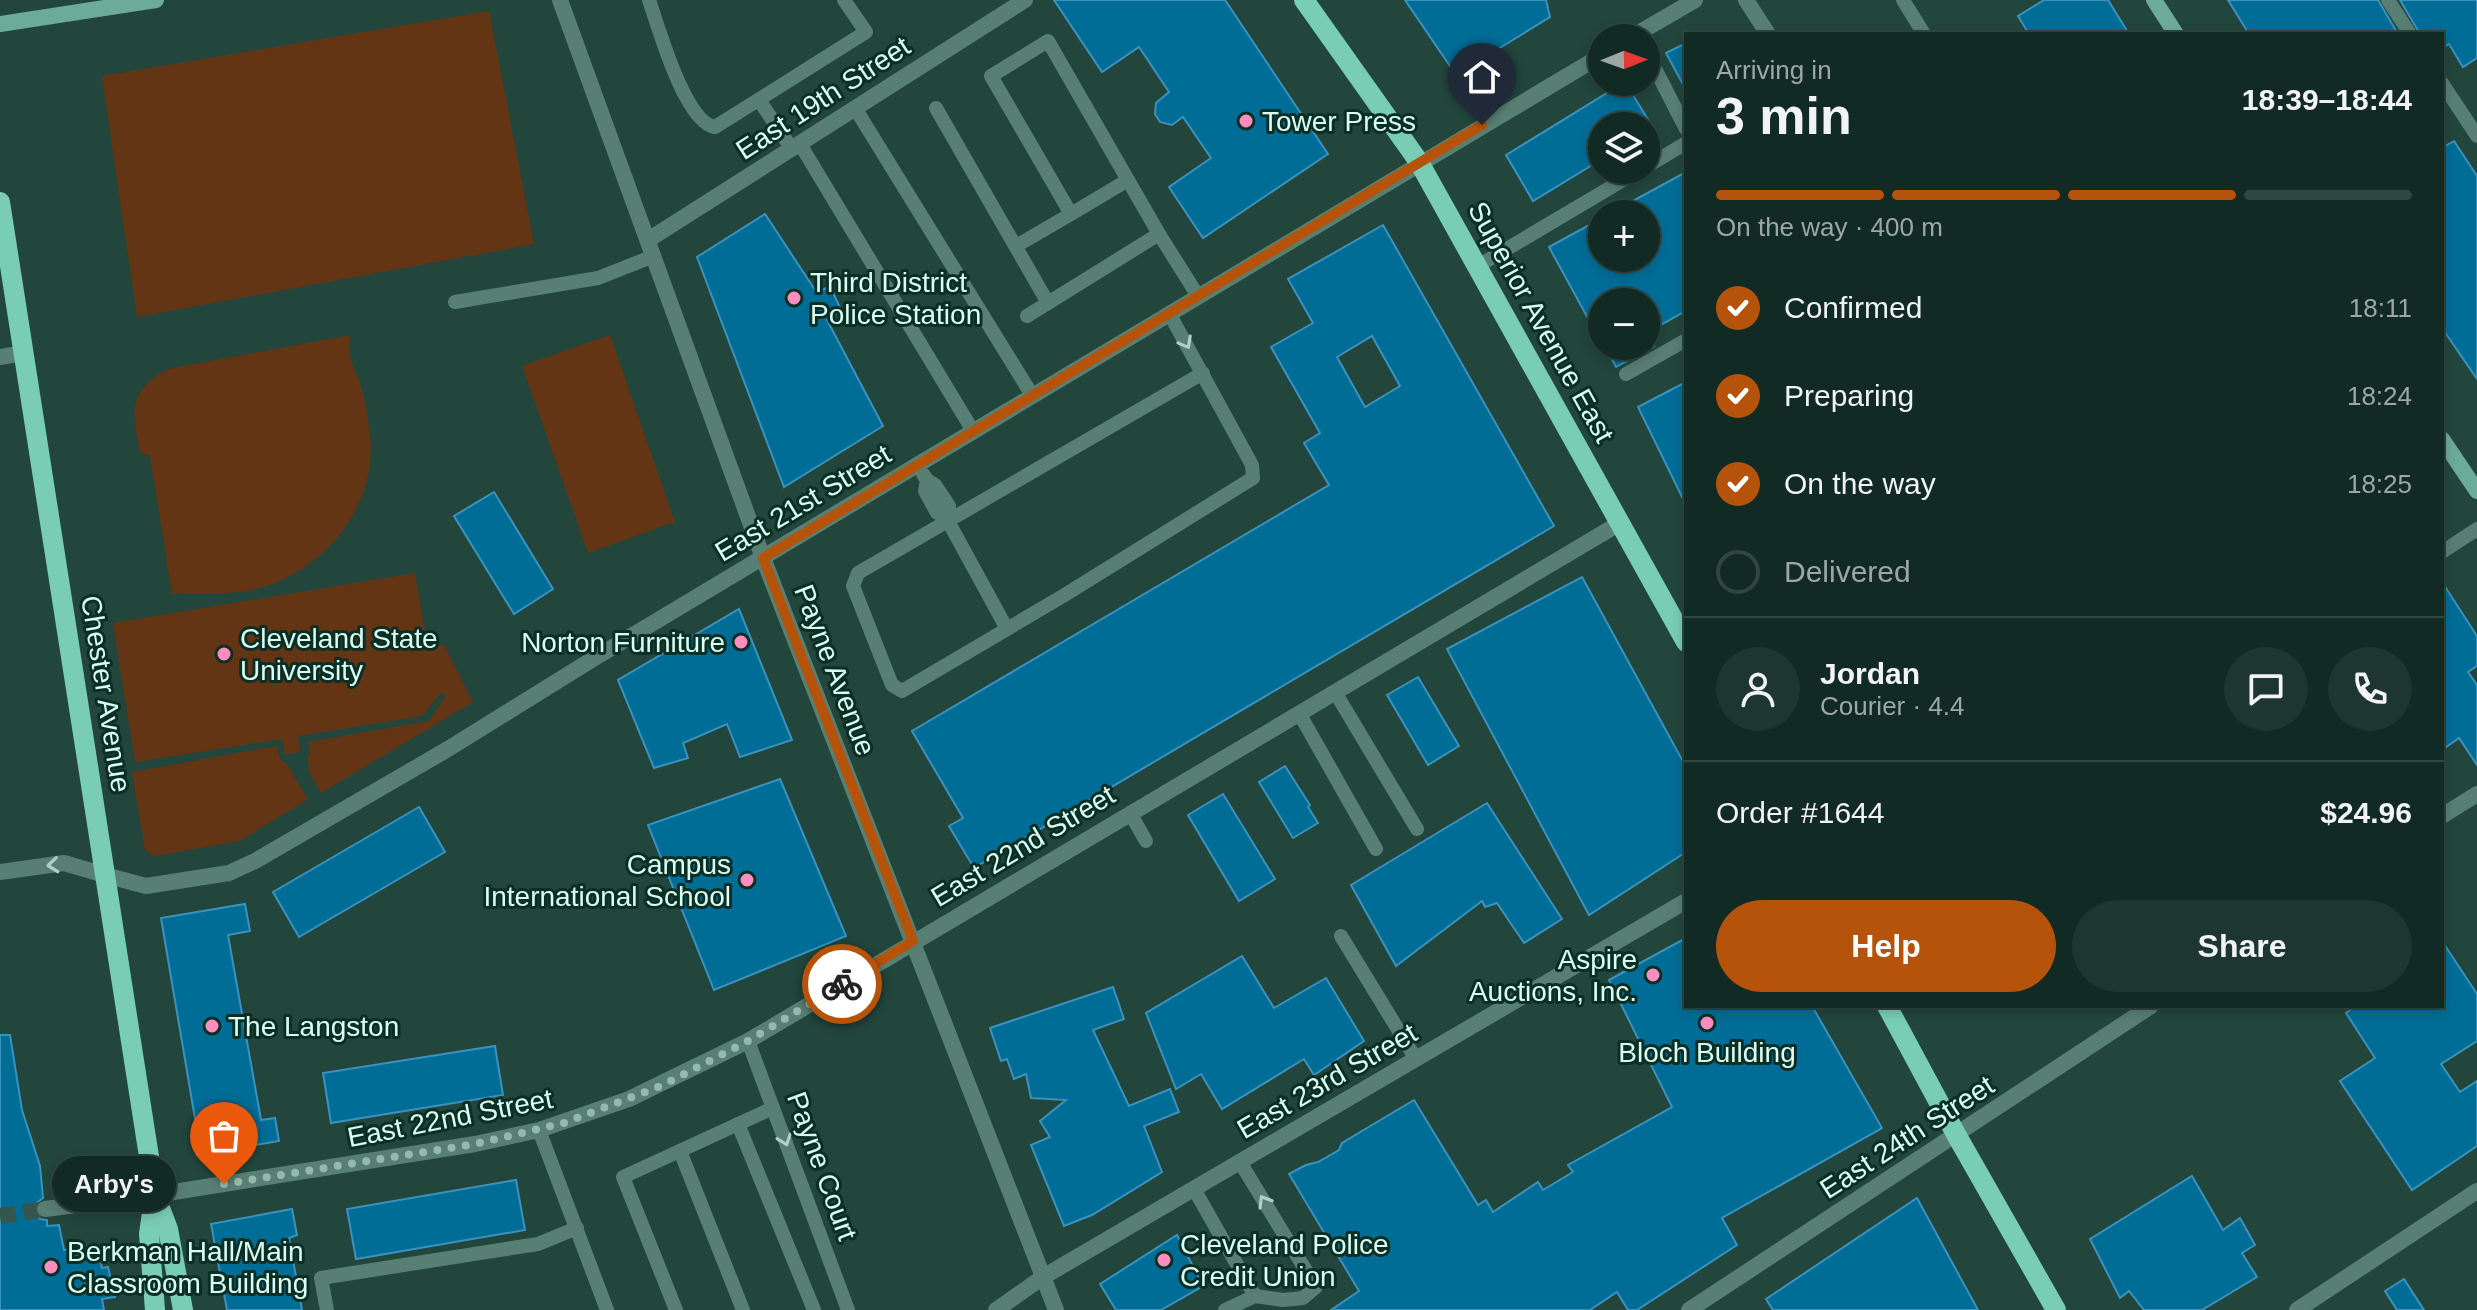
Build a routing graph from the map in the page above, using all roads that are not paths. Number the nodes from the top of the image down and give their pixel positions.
1 (156, 0) edge
2 (560, 0) edge
3 (649, 0) edge
4 (844, 0) edge
5 (1025, 0) edge
6 (1304, 0) edge
7 (1695, 0) edge
8 (1746, 0) edge
9 (1903, 0) edge
10 (2154, 0) edge
11 (2388, 0) edge
12 (0, 24) edge
13 (1657, 24) edge
14 (1767, 32) edge
15 (1923, 32) edge
16 (2175, 32) edge
17 (2409, 32) edge
18 (1588, 63) edge
19 (1660, 78) edge
20 (2444, 86) edge
21 (759, 100) junction
22 (855, 108) junction
23 (936, 108) dead end
24 (1684, 125) edge
25 (2477, 136) edge
26 (1684, 144) edge
27 (796, 146) junction
28 (1660, 159) edge
29 (1419, 162) junction
30 (1128, 180) junction
31 (1616, 184) edge
32 (0, 202) edge
33 (1071, 214) junction
34 (2, 225) edge
35 (1159, 234) junction
36 (1016, 246) junction
37 (651, 248) junction
38 (1478, 266) junction
39 (1198, 296) junction
40 (455, 302) dead end
41 (1048, 303) junction
42 (1169, 313) junction
43 (1027, 316) dead end
44 (1684, 341) edge
45 (23, 353) junction
46 (0, 357) edge
47 (1203, 373) junction
48 (1626, 374) dead end
49 (1032, 395) junction
50 (973, 431) junction
51 (2444, 441) edge
52 (917, 465) junction
53 (2471, 469) edge
54 (2477, 491) edge
55 (947, 518) junction
56 (1620, 523) junction
57 (2477, 529) edge
58 (2444, 551) edge
59 (763, 558) junction
60 (1007, 629) junction
61 (1684, 638) edge
62 (1335, 692) junction
63 (1299, 713) junction
64 (2477, 794) edge
65 (1130, 813) junction
66 (2444, 815) edge
67 (1417, 829) dead end
68 (1146, 841) dead end
69 (1376, 849) dead end
70 (0, 872) edge
71 (105, 875) junction
72 (1684, 902) edge
73 (1341, 936) dead end
74 (913, 941) junction
75 (1889, 1008) edge
76 (2148, 1008) edge
77 (748, 1041) junction
78 (1416, 1059) junction
79 (773, 1108) junction
80 (738, 1124) junction
81 (539, 1130) junction
82 (1957, 1136) junction
83 (680, 1151) junction
84 (1240, 1162) junction
85 (1194, 1189) junction
86 (2477, 1191) edge
87 (155, 1195) junction
88 (45, 1209) tunnel mouth
89 (577, 1228) junction
90 (1043, 1277) junction
91 (1255, 1296) junction
92 (847, 1307) edge
93 (1700, 1307) edge
94 (2302, 1309) edge
95 (155, 1310) edge
96 (183, 1310) edge
97 (327, 1310) edge
98 (607, 1310) edge
99 (676, 1310) edge
100 (743, 1310) edge
101 (814, 1310) edge
102 (831, 1310) edge
103 (996, 1310) edge
104 (1056, 1310) edge
105 (1225, 1310) edge
106 (2056, 1310) edge

1 - 12 main road
2 - 37 street, Payne Avenue
3 - 21 lane
4 - 21 lane
5 - 22 street, East 19th Street
6 - 29 main road, Superior Avenue East
7 - 13 street
8 - 14 street
9 - 15 lane
10 - 16 main road
11 - 17 lane
18 - 29 street, East 21st Street
19 - 24 lane
20 - 25 lane
21 - 27 lane
22 - 27 street, East 19th Street
22 - 49 lane
23 - 36 lane
26 - 28 lane
27 - 37 street, East 19th Street
27 - 50 lane
29 - 38 main road, Superior Avenue East
29 - 39 street, East 21st Street
30 - 33 lane
30 - 33 lane
30 - 35 lane
31 - 38 lane
32 - 34 main road, Chester Avenue
33 - 36 lane
34 - 45 main road, Chester Avenue
35 - 39 lane
35 - 41 lane
36 - 41 lane
37 - 40 lane
37 - 59 street, Payne Avenue
38 - 56 main road, Superior Avenue East
39 - 42 street, East 21st Street
41 - 43 lane
42 -> 47 lane
42 - 49 street, East 21st Street
44 - 48 lane
45 - 46 street
45 - 71 main road, Chester Avenue
47 - 55 lane
47 - 60 lane
49 - 50 street, East 21st Street
50 - 52 street, East 21st Street
51 - 53 main road
52 - 55 lane
52 - 59 street, East 21st Street
53 - 54 main road
55 - 60 lane
55 - 60 lane
56 - 61 main road, Superior Avenue East
56 - 62 street, East 22nd Street
57 - 58 lane
59 - 71 street, East 21st Street
59 - 74 street, Payne Avenue
62 - 63 street, East 22nd Street
62 - 67 lane
63 - 65 street, East 22nd Street
63 - 69 lane
64 - 66 street
65 - 68 lane
65 - 74 street, East 22nd Street
71 -> 70 street, East 21st Street
71 - 87 main road, Chester Avenue
72 - 78 street, East 23rd Street
73 - 78 lane
74 - 77 street, East 22nd Street
74 - 90 street, Payne Avenue
75 - 82 main road
76 - 82 street, East 24th Street
77 - 79 lane, Payne Court
77 - 81 street, East 22nd Street
78 - 84 street, East 23rd Street
79 - 80 lane
79 -> 92 lane, Payne Court
80 - 83 lane
80 - 101 lane
81 - 87 street, East 22nd Street
81 - 89 lane
82 - 93 street, East 24th Street
82 - 106 main road
83 - 99 lane
83 - 100 lane
84 - 85 street, East 23rd Street
91 -> 84 lane
85 - 90 street, East 23rd Street
85 - 91 lane
86 - 94 street
87 - 88 street, East 22nd Street
87 - 95 main road, Chester Avenue
87 - 96 main road, Chester Avenue
89 - 97 lane
89 - 98 lane
90 - 103 street, East 23rd Street
90 - 104 street, Payne Avenue
91 - 105 lane
92 - 102 lane

